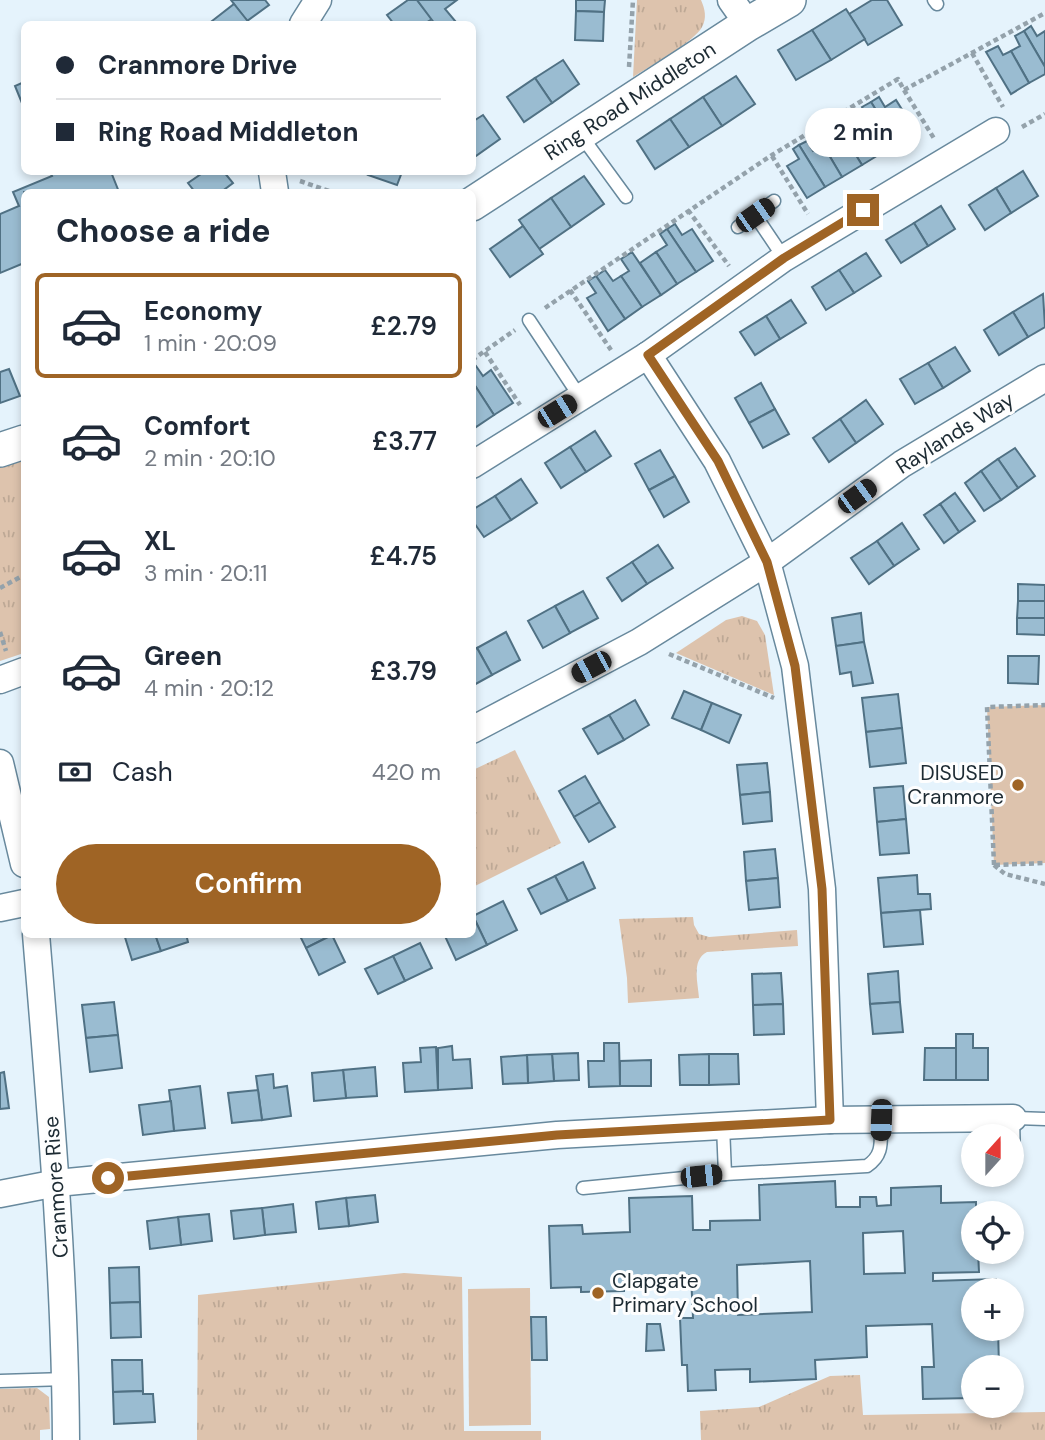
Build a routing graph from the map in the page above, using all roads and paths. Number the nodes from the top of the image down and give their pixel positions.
1 (318, 0) edge
2 (633, 0) edge
3 (789, 0) edge
4 (740, 12) edge
5 (1045, 13) edge
6 (305, 21) edge
7 (972, 53) junction
8 (904, 90) junction
9 (627, 103) junction
10 (1000, 120) joint
11 (580, 134) junction
12 (772, 155) junction
13 (947, 160) junction
14 (626, 197) dead end
15 (476, 201) edge
16 (774, 201) dead end
17 (688, 211) junction
18 (755, 215) junction
19 (738, 227) dead end
20 (821, 235) junction
21 (784, 258) junction
22 (743, 287) junction
23 (569, 290) junction
24 (528, 320) junction
25 (485, 352) junction
26 (648, 355) junction
27 (476, 358) edge
28 (624, 370) junction
29 (1045, 379) edge
30 (580, 397) junction
31 (534, 426) junction
32 (21, 443) edge
33 (0, 450) edge
34 (476, 462) edge
35 (767, 562) junction
36 (21, 577) edge
37 (0, 588) edge
38 (639, 642) junction
39 (21, 672) edge
40 (0, 680) edge
41 (1045, 705) edge
42 (801, 710) junction
43 (476, 728) edge
44 (0, 763) edge
45 (21, 851) edge
46 (1045, 863) edge
47 (994, 865) junction
48 (1045, 884) edge
49 (21, 904) edge
50 (0, 908) edge
51 (36, 938) edge
52 (1013, 1118) junction
53 (1045, 1119) edge
54 (830, 1120) junction
55 (881, 1120) junction
56 (1013, 1124) edge
57 (723, 1126) junction
58 (725, 1174) junction
59 (57, 1184) junction
60 (583, 1188) dead end
61 (0, 1194) edge
62 (65, 1379) junction
63 (0, 1381) edge
64 (66, 1440) edge

1 - 6 street
2 - 9 path
3 - 4 street, Ring Road Middleton
4 - 9 street, Ring Road Middleton
5 - 7 path
7 - 8 path
7 - 10 path
8 - 12 path
8 - 13 path
9 - 11 street, Ring Road Middleton
10 - 13 street
11 - 14 lane
11 - 15 street, Ring Road Middleton
12 - 17 path
12 - 20 path
13 - 20 street
16 - 18 lane
17 - 22 path
17 - 23 path
18 - 19 lane
18 - 21 lane
20 - 21 street
21 - 22 street
22 - 26 street
23 - 24 path
23 - 28 path
24 - 25 path
24 - 30 lane
25 - 27 path
25 - 31 path
26 - 28 street
26 - 35 street
28 - 30 street
29 - 35 street, Raylands Way
30 - 31 street
31 - 34 street
32 - 33 street
35 - 38 street, Raylands Way
35 - 42 street
36 - 37 path
38 - 42 path
38 - 43 street, Raylands Way
39 - 40 street
41 - 47 path
42 - 54 street
44 - 45 street
46 - 47 path
47 - 48 path
49 - 50 street
51 - 59 street, Cranmore Rise
52 - 53 lane
52 - 55 street
52 - 56 lane
54 - 55 street
54 - 57 street
55 - 58 lane
57 - 58 lane
57 - 59 street
58 - 60 lane
59 - 61 street
59 - 62 street, Cranmore Rise
62 - 63 lane
62 - 64 street, Cranmore Rise

